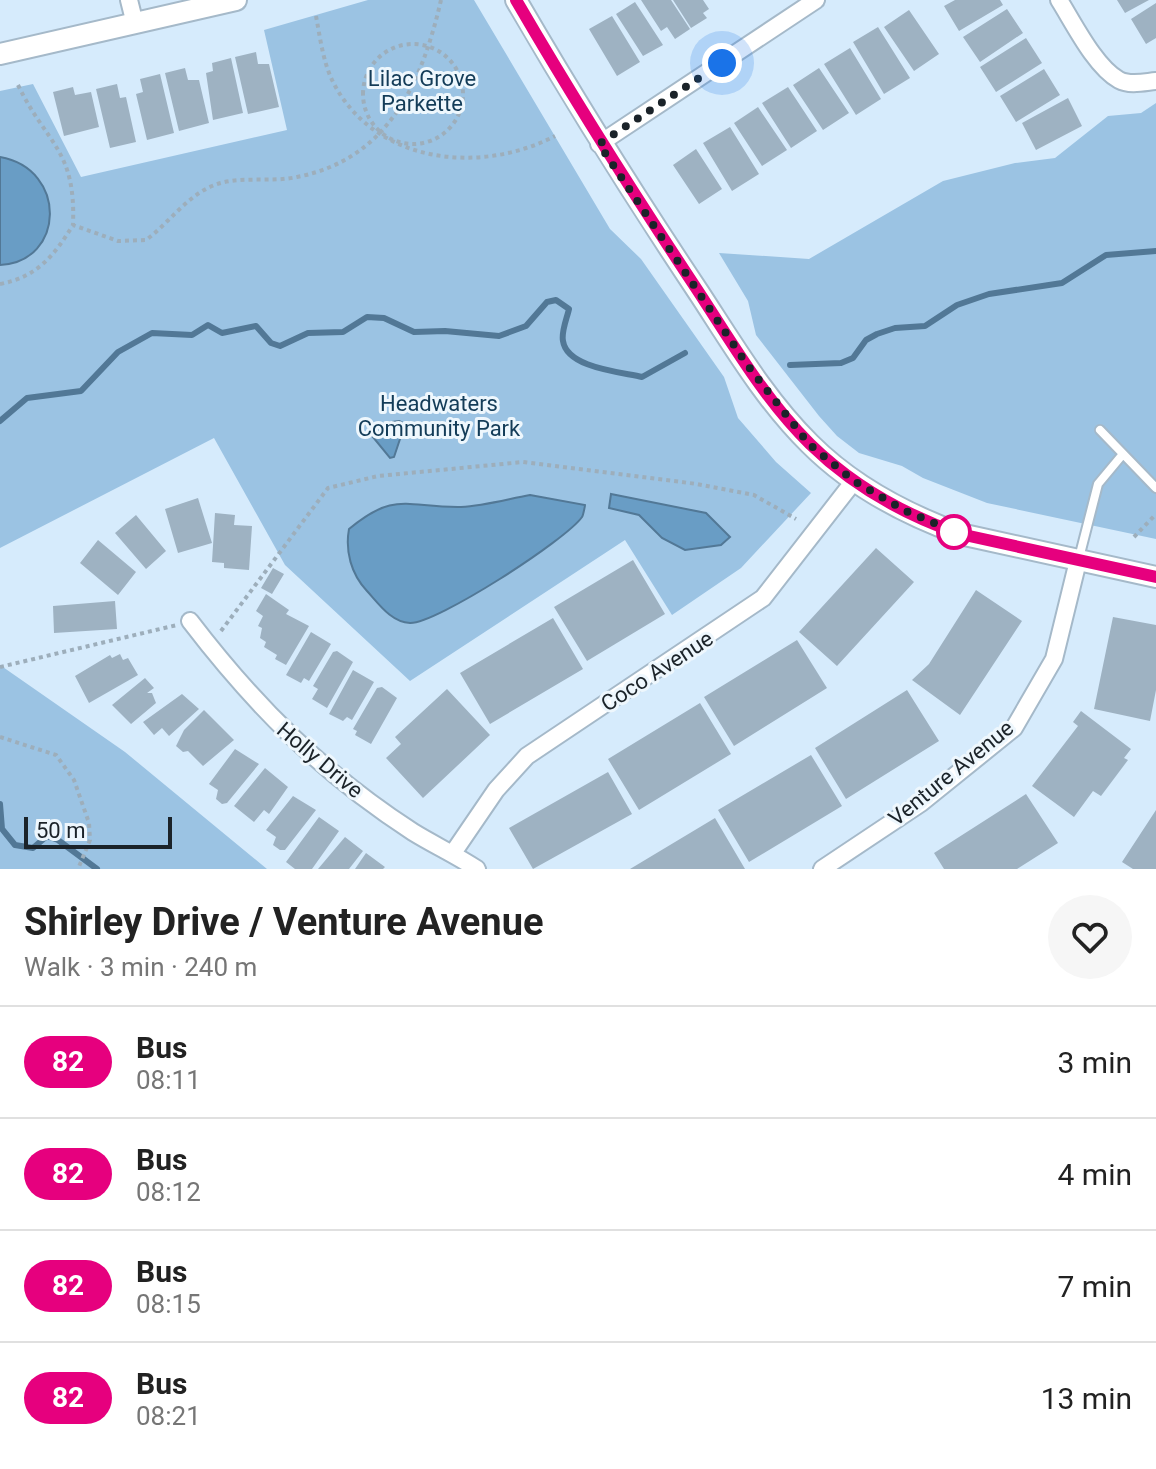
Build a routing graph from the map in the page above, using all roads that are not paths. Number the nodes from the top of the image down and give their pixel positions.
1 (129, 0) edge
2 (236, 0) edge
3 (516, 0) edge
4 (816, 0) edge
5 (1059, 0) edge
6 (135, 24) junction
7 (0, 54) edge
8 (1156, 81) edge
9 (599, 144) junction
10 (1100, 430) dead end
11 (1123, 454) junction
12 (854, 481) junction
13 (1156, 488) edge
14 (1078, 561) junction
15 (1156, 577) edge
16 (190, 621) road end
17 (453, 853) junction
18 (477, 869) edge
19 (822, 869) edge

1 - 6 street
2 - 6 street
3 - 9 street
4 - 9 street
5 - 8 street
6 - 7 street
9 - 12 street
10 - 11 lane
11 - 13 lane
11 - 14 lane
12 - 14 street
12 - 17 street, Coco Avenue
14 - 15 street
14 - 19 street, Venture Avenue
16 - 17 street, Holly Drive
17 - 18 street, Holly Drive

